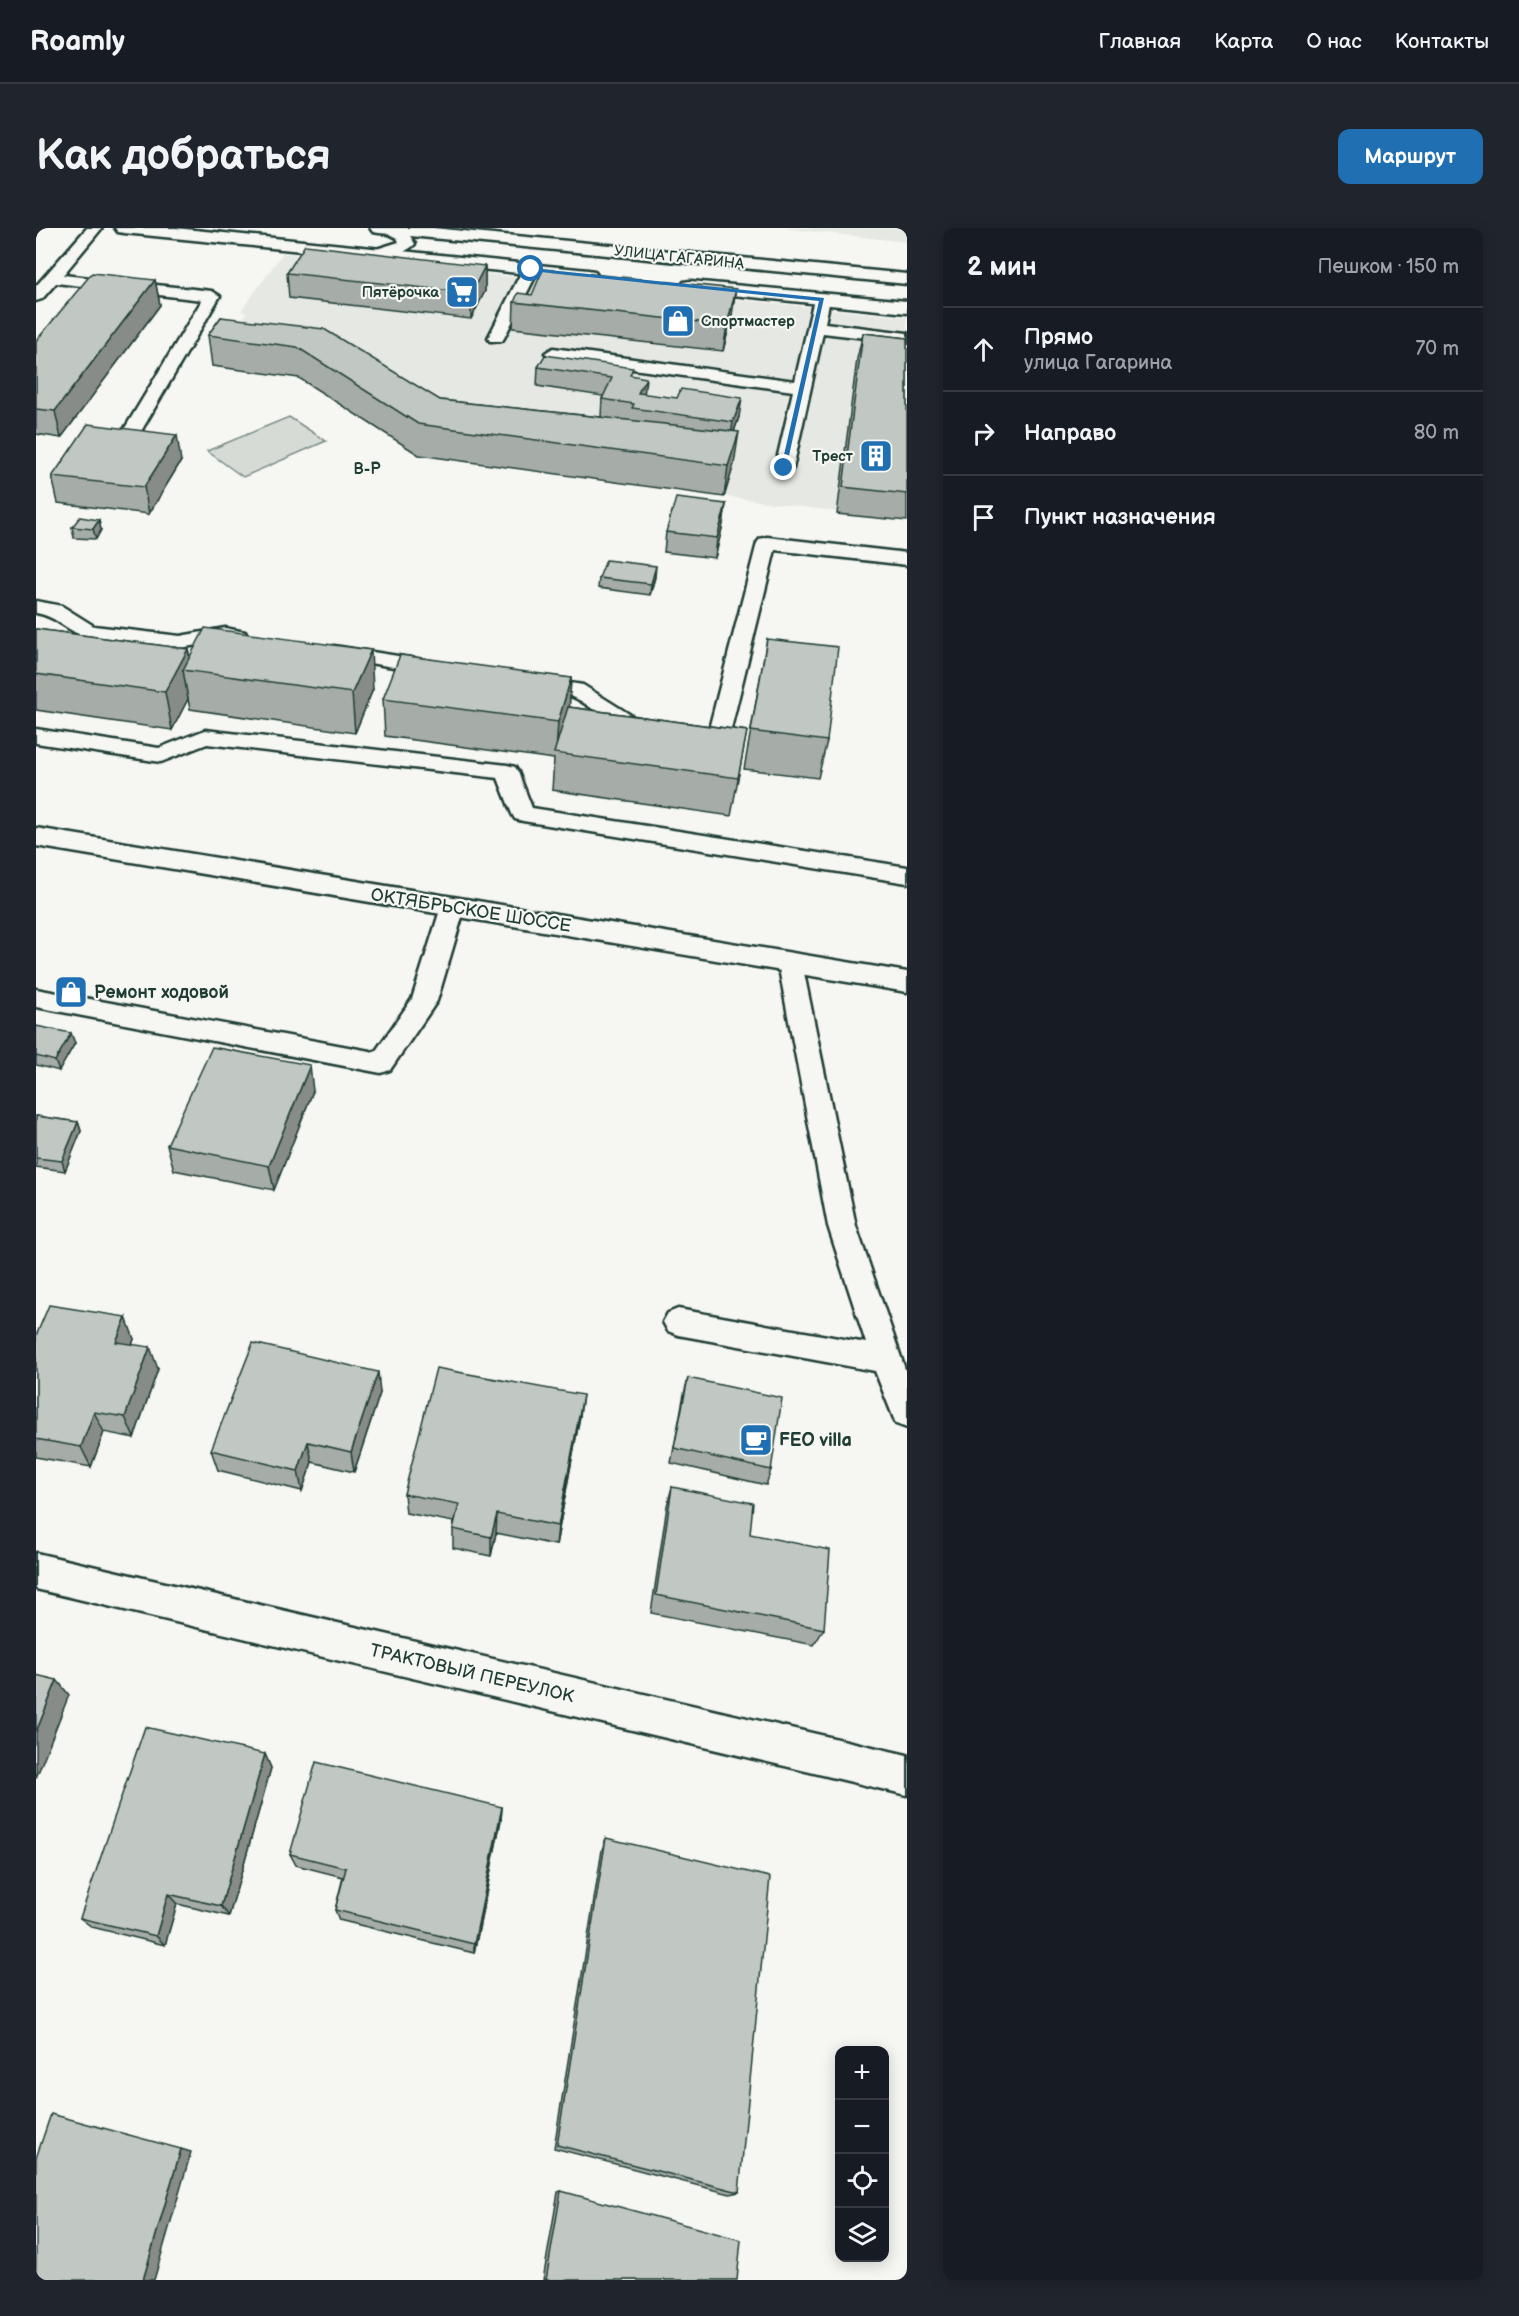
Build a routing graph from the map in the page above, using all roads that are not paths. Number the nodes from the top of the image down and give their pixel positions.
1 (95, 228) edge
2 (124, 228) edge
3 (385, 229) edge
4 (375, 254) junction
5 (531, 269) junction
6 (608, 277) edge
7 (52, 278) junction
8 (907, 279) edge
9 (675, 284) edge
10 (36, 296) edge
11 (822, 299) junction
12 (907, 307) edge
13 (816, 327) junction
14 (496, 338) dead end
15 (907, 338) edge
16 (553, 353) dead end
17 (802, 387) junction
18 (131, 433) edge
19 (784, 468) dead end
20 (907, 560) edge
21 (36, 607) edge
22 (260, 640) edge
23 (318, 649) edge
24 (459, 672) edge
25 (517, 681) edge
26 (36, 736) edge
27 (36, 837) edge
28 (907, 874) edge
29 (453, 907) junction
30 (790, 963) junction
31 (907, 982) edge
32 (36, 998) edge
33 (678, 1322) dead end
34 (886, 1360) junction
35 (907, 1414) edge
36 (36, 1571) edge
37 (907, 1775) edge

1 - 7 lane
2 - 4 street, УЛИЦА ГАГАРИНА
3 - 4 lane
3 - 8 street, УЛИЦА ГАГАРИНА
4 - 5 street, УЛИЦА ГАГАРИНА
5 - 6 street, УЛИЦА ГАГАРИНА
5 - 14 lane
7 - 10 lane
7 - 18 lane
9 - 11 street, УЛИЦА ГАГАРИНА
11 - 12 street, УЛИЦА ГАГАРИНА
11 - 13 lane
13 - 15 lane
13 - 17 lane
16 - 17 lane
17 - 19 lane
20 - 25 lane
21 - 22 lane
23 - 24 lane
26 - 28 lane
27 - 29 street, ОКТЯБРЬСКОЕ ШОССЕ
29 - 30 street, ОКТЯБРЬСКОЕ ШОССЕ
29 - 32 lane
30 - 31 street, ОКТЯБРЬСКОЕ ШОССЕ
30 - 34 lane
33 - 34 lane
34 - 35 lane
36 - 37 street, ТРАКТОВЫЙ ПЕРЕУЛОК

